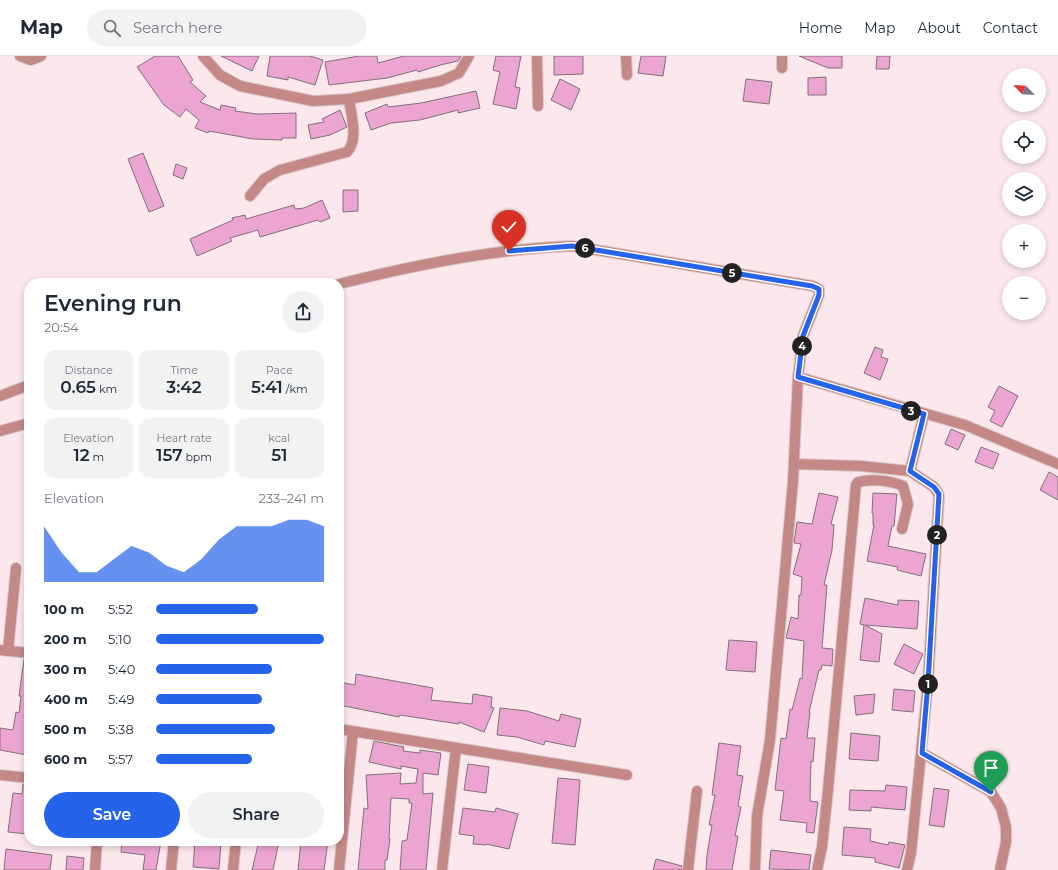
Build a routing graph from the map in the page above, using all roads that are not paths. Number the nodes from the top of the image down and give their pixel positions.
1 (20, 56) edge
2 (41, 56) edge
3 (203, 56) edge
4 (469, 56) edge
5 (537, 56) edge
6 (626, 56) edge
7 (782, 56) edge
8 (782, 68) dead end
9 (627, 76) dead end
10 (349, 99) junction
11 (538, 106) dead end
12 (250, 196) dead end
13 (344, 283) edge
14 (798, 377) junction
15 (24, 387) edge
16 (0, 396) edge
17 (924, 414) junction
18 (24, 424) edge
19 (0, 431) edge
20 (794, 464) junction
21 (1058, 464) edge
22 (910, 471) junction
23 (902, 529) dead end
24 (16, 568) dead end
25 (4, 650) edge
26 (24, 652) edge
27 (344, 730) edge
28 (353, 732) junction
29 (456, 748) junction
30 (922, 753) junction
31 (0, 775) edge
32 (627, 775) dead end
33 (24, 777) edge
34 (697, 791) dead end
35 (344, 821) edge
36 (97, 846) edge
37 (173, 846) edge
38 (235, 846) edge
39 (341, 846) edge
40 (95, 870) edge
41 (171, 870) edge
42 (233, 870) edge
43 (339, 870) edge
44 (442, 870) edge
45 (688, 870) edge
46 (755, 870) edge
47 (817, 870) edge
48 (907, 870) edge
49 (1000, 870) edge

1 - 2 street
3 - 10 street
4 - 10 street
5 - 11 street
6 - 9 street
7 - 8 street
10 - 12 street
13 - 14 street
14 - 17 street
14 - 20 street
15 - 16 street
17 - 21 street
17 - 22 street
18 - 19 street
20 - 22 street
20 - 46 street
22 - 30 street
23 - 47 street
24 - 25 street
25 - 26 street
27 - 28 street
28 - 29 street
28 - 35 street
29 - 32 street
29 - 44 street
30 - 48 street
30 - 49 street
31 - 33 street
34 - 45 street
36 - 40 street
37 - 41 street
38 - 42 street
39 - 43 street

